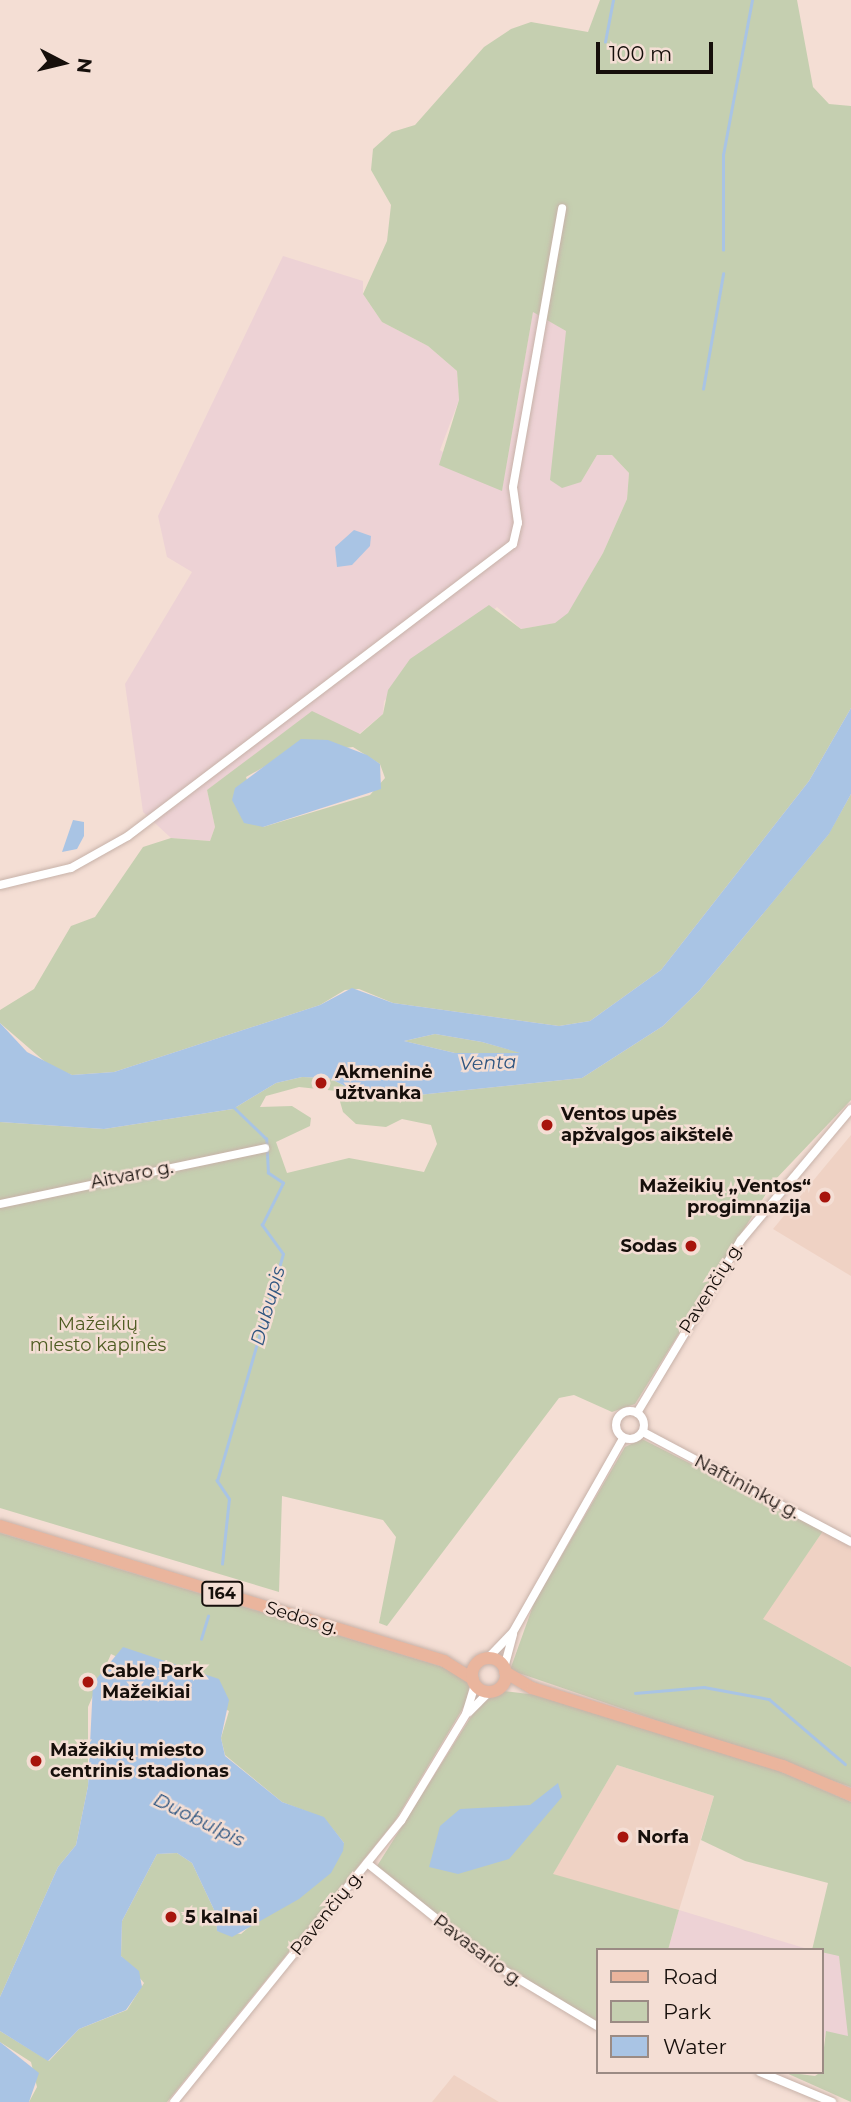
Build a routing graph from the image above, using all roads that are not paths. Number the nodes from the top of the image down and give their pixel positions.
1 (562, 208) dead end
2 (1, 885) edge
3 (851, 1109) edge
4 (265, 1148) dead end
5 (0, 1205) edge
6 (637, 1413) junction
7 (643, 1432) junction
8 (623, 1438) junction
9 (0, 1526) edge
10 (851, 1542) edge
11 (513, 1632) junction
12 (483, 1660) junction
13 (444, 1661) junction
14 (505, 1670) junction
15 (474, 1682) junction
16 (532, 1688) junction
17 (495, 1690) junction
18 (467, 1714) junction
19 (851, 1795) edge
20 (367, 1863) junction
21 (596, 2025) edge
22 (765, 2074) edge
23 (174, 2102) edge
24 (832, 2102) edge

1 - 2 street
3 - 6 street, Pavenčių g.
4 - 5 street, Aitvaro g.
6 - 7 street
6 - 8 street, Pavenčių g.
7 - 8 street
7 - 10 street, Naftininkų g.
8 - 11 street
9 - 13 main road, Sedos g. / 164
11 - 12 street
11 - 14 street
12 - 13 main road, Sedos g. / 164
12 - 14 main road, 164
12 - 15 main road
13 - 15 main road, Sedos g. / 164
14 - 16 main road, 164
14 - 17 main road
15 - 17 main road, 164
15 - 18 street, Pavenčių g.
16 - 17 main road, 164
16 - 19 main road, 164
17 - 18 street, Pavenčių g.
18 - 20 street, Pavenčių g.
20 - 21 street, Pavasario g.
20 - 23 street, Pavenčių g.
22 - 24 street

